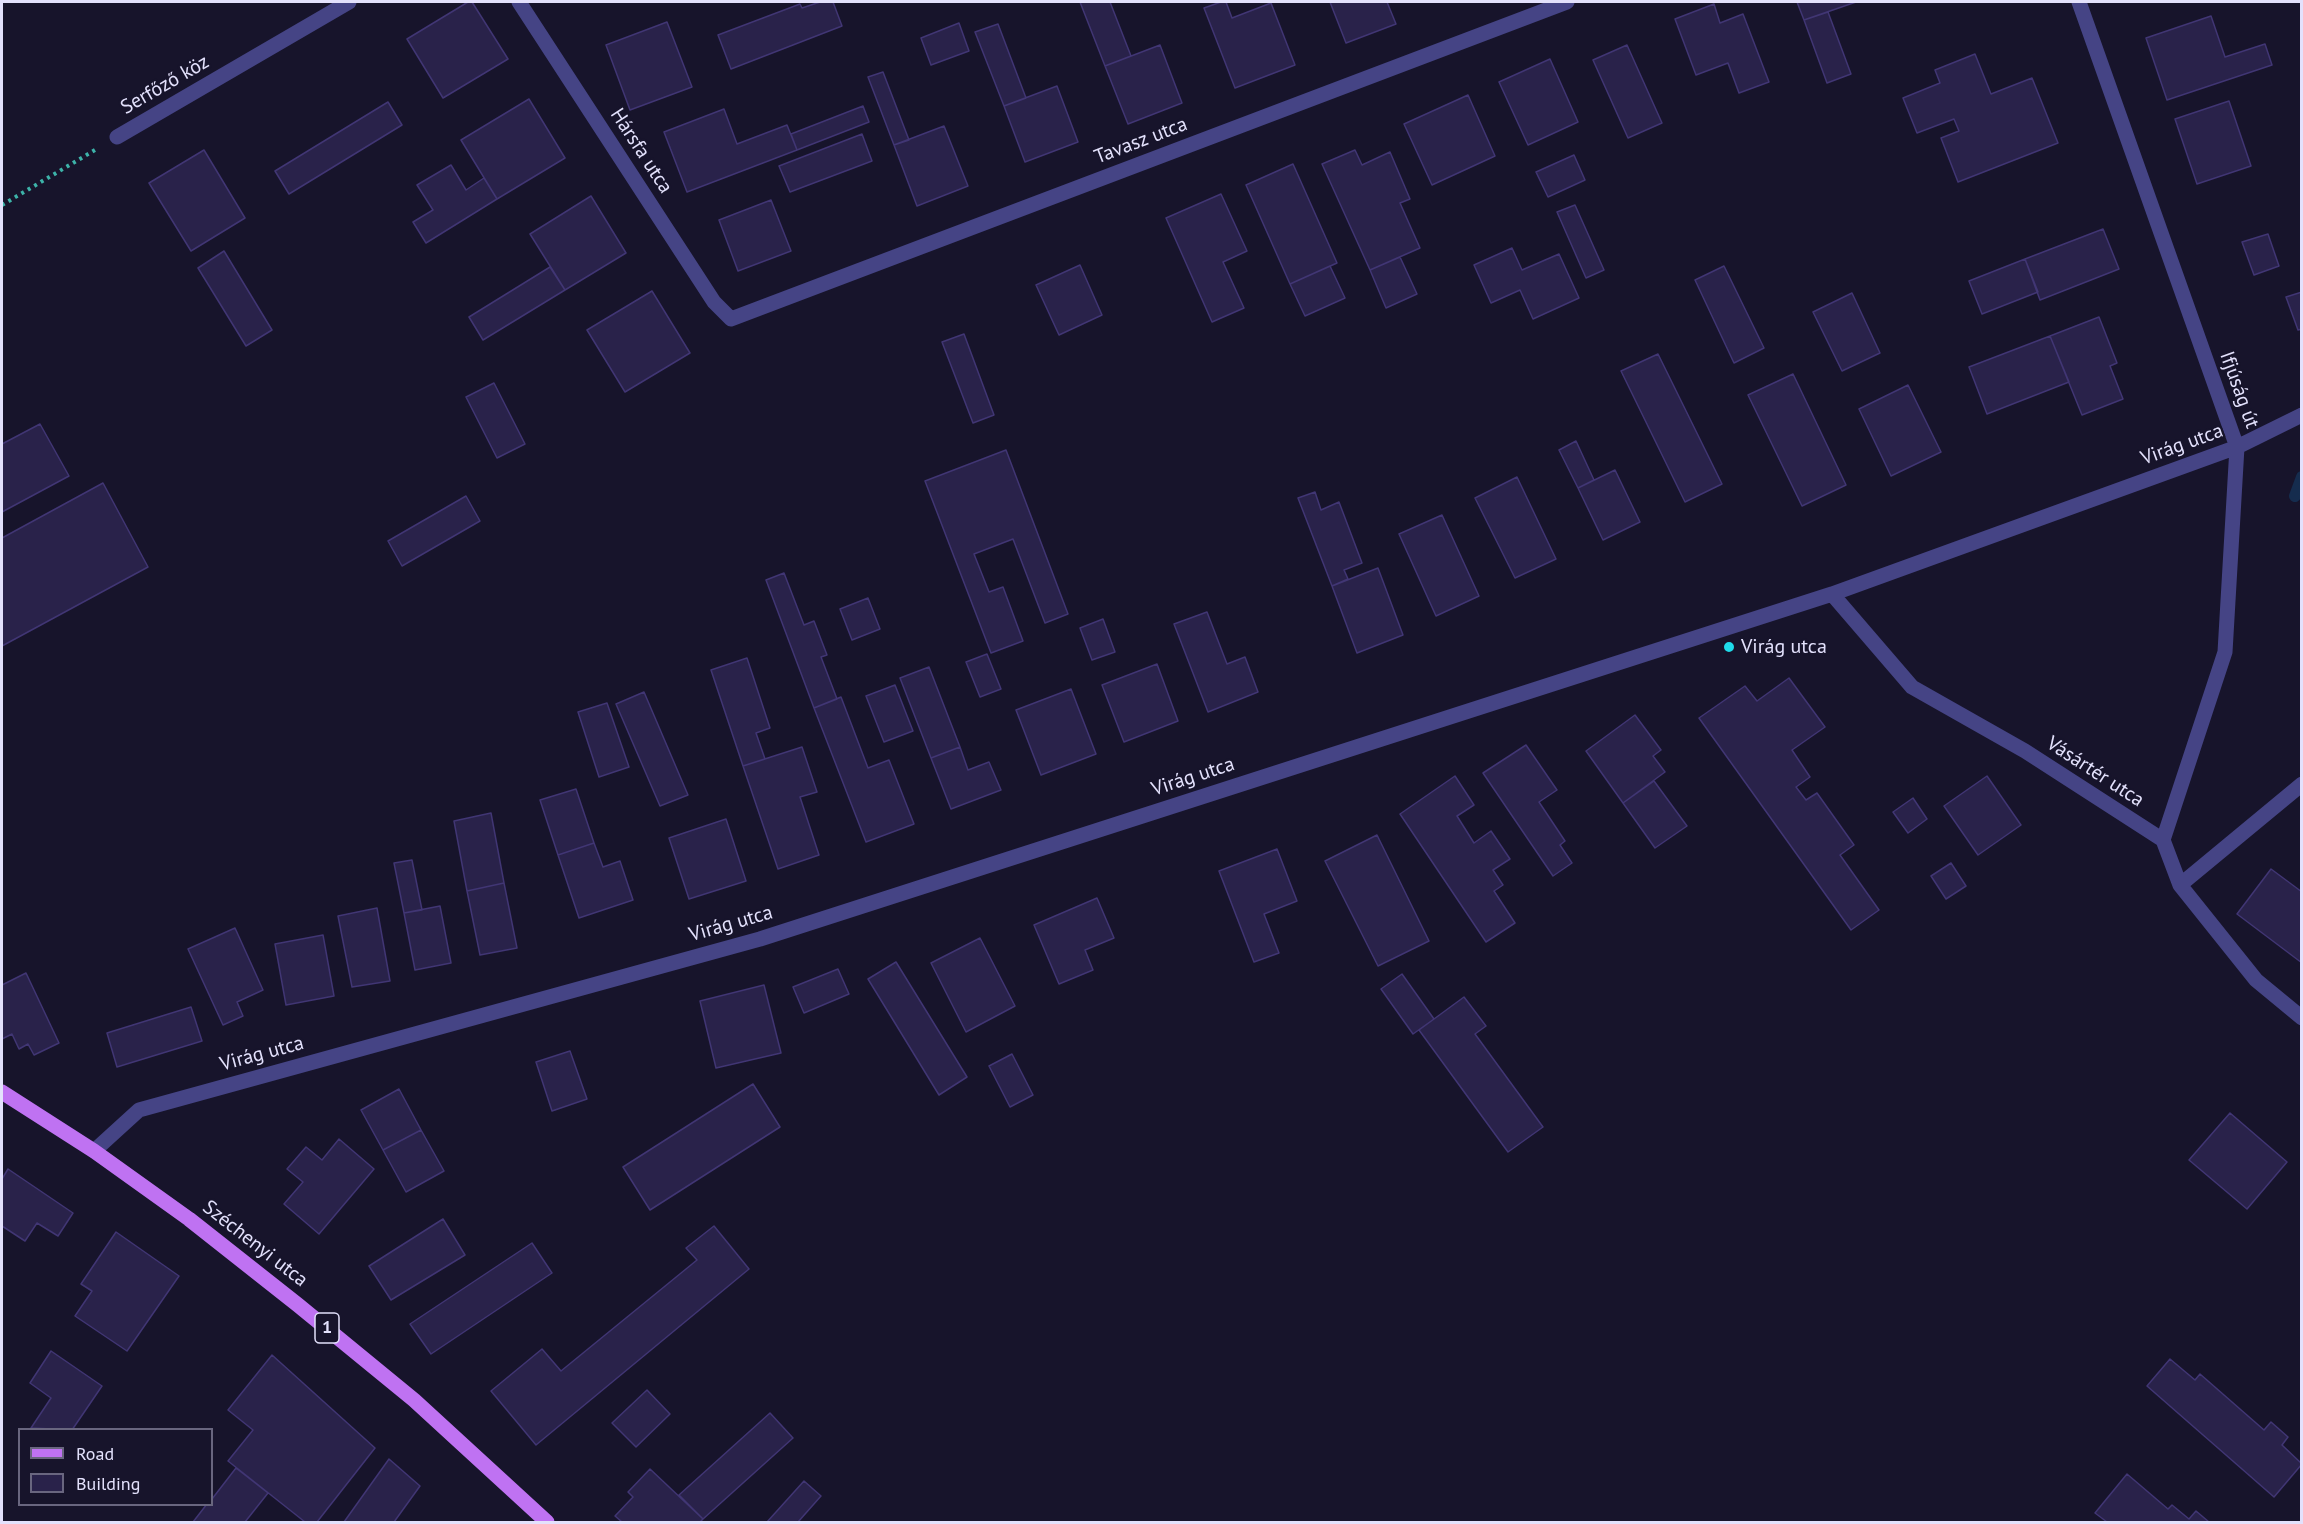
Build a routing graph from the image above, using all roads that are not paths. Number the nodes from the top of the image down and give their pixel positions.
1 (350, 2) edge
2 (519, 2) edge
3 (1567, 2) edge
4 (2079, 2) edge
5 (117, 137) road end
6 (731, 319) joint
7 (2301, 415) edge
8 (2237, 447) junction
9 (1832, 594) junction
10 (2301, 784) edge
11 (2163, 840) junction
12 (2180, 885) junction
13 (2301, 1018) edge
14 (2, 1092) edge
15 (93, 1151) junction
16 (547, 1522) edge

1 - 5 street, Serfőző köz
2 - 6 street, Hársfa utca
3 - 6 street, Tavasz utca
4 - 8 street, Ifjúság út
7 - 8 street, Virág utca
8 - 9 street, Virág utca
8 - 11 street, Ifjúság út
9 - 11 street, Vásártér utca
9 - 15 street, Virág utca
10 - 12 street
11 - 12 street
12 - 13 street
14 - 15 main road, Széchenyi utca / 1
15 - 16 main road, Széchenyi utca / 1

